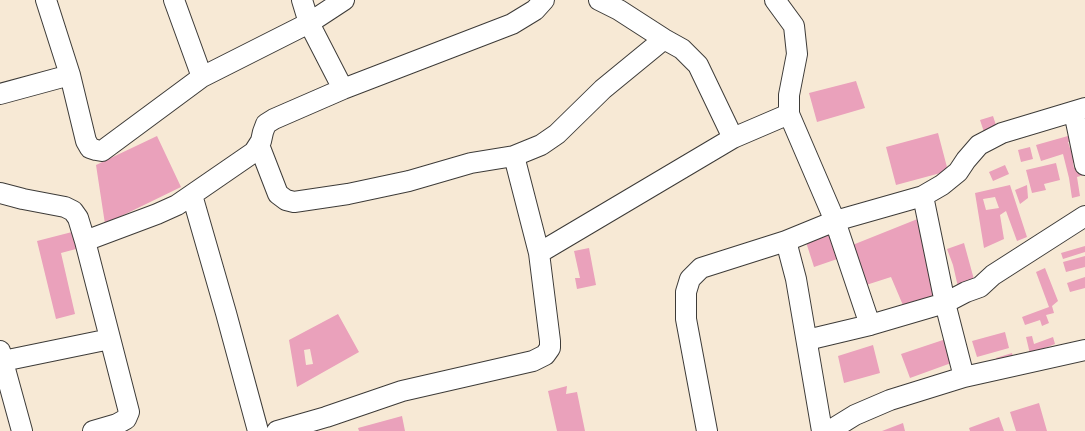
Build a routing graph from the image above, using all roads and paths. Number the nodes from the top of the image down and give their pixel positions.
1 (46, 0) edge
2 (174, 0) edge
3 (302, 0) edge
4 (344, 0) edge
5 (544, 0) edge
6 (599, 0) edge
7 (775, 0) edge
8 (309, 23) junction
9 (664, 39) junction
10 (70, 75) junction
11 (202, 77) junction
12 (343, 89) junction
13 (0, 94) edge
14 (1080, 110) edge
15 (789, 114) junction
16 (733, 138) junction
17 (259, 145) junction
18 (514, 156) junction
19 (1085, 165) edge
20 (0, 193) edge
21 (192, 195) junction
22 (923, 196) junction
23 (1085, 216) edge
24 (835, 221) junction
25 (85, 241) junction
26 (786, 241) junction
27 (539, 253) junction
28 (945, 303) junction
29 (870, 325) junction
30 (110, 339) junction
31 (807, 340) junction
32 (1085, 350) edge
33 (1, 356) edge
34 (964, 377) junction
35 (321, 425) edge
36 (22, 431) edge
37 (93, 431) edge
38 (258, 431) edge
39 (277, 431) edge
40 (707, 431) edge
41 (822, 431) edge
42 (829, 431) edge

1 - 10 street
2 - 11 street
3 - 8 street
4 - 8 street
5 - 12 street
6 - 9 street
7 - 15 street
8 - 11 street
8 - 12 street
9 - 16 street
9 - 18 street
10 - 11 street
10 - 13 street
12 - 17 street
14 - 19 street
14 - 22 street
15 - 16 street
15 - 24 street
16 - 27 street
17 - 18 street
17 - 21 street
18 - 27 street
20 - 25 street
21 - 25 street
21 - 38 street
22 - 24 street
22 - 28 street
23 - 28 street
24 - 26 street
24 - 29 street
25 - 30 street
26 - 31 street
26 - 40 street
27 - 35 street
28 - 29 street
28 - 34 street
29 - 31 street
30 - 33 street
30 - 37 street
31 - 41 street
32 - 34 street
33 - 36 street
34 - 42 street
35 - 39 street

